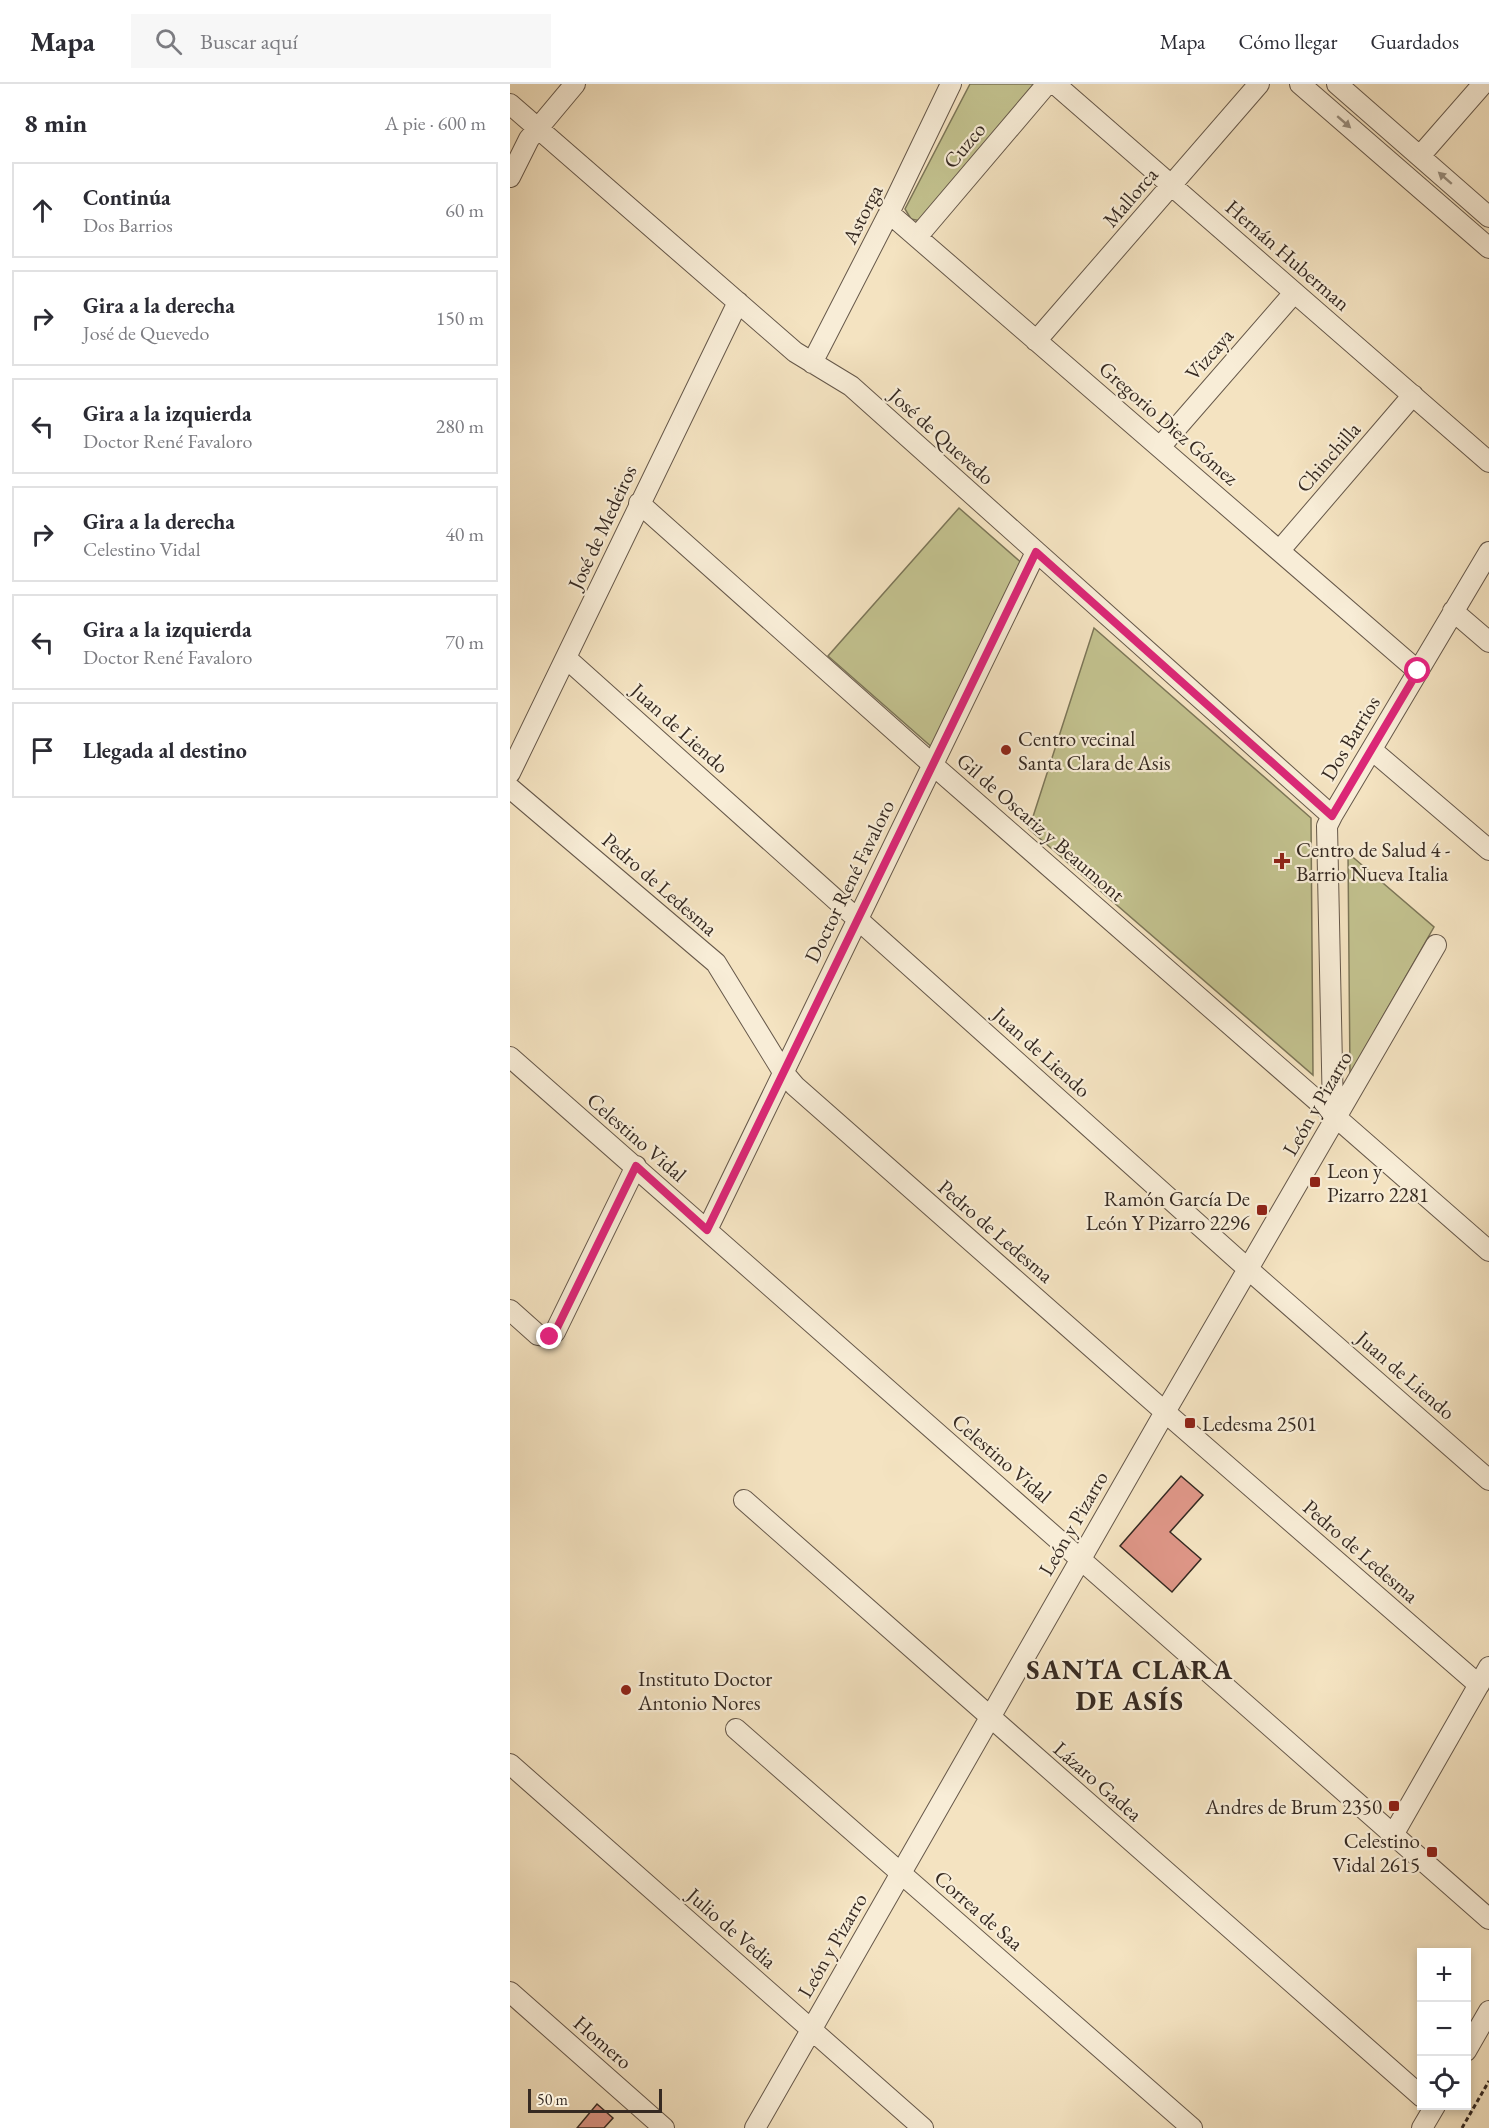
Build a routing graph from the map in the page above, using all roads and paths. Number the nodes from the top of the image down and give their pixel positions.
1 (575, 84) edge
2 (951, 84) edge
3 (1047, 84) edge
4 (1055, 84) edge
5 (1259, 84) edge
6 (1300, 84) edge
7 (1337, 84) edge
8 (1483, 84) edge
9 (510, 104) edge
10 (537, 128) junction
11 (1420, 156) junction
12 (510, 177) edge
13 (1172, 186) junction
14 (890, 213) junction
15 (1489, 217) edge
16 (917, 237) junction
17 (1489, 248) edge
18 (1294, 292) junction
19 (738, 302) junction
20 (1036, 340) junction
21 (812, 363) junction
22 (1413, 395) junction
23 (1160, 447) junction
24 (1489, 462) edge
25 (639, 503) junction
26 (1280, 550) junction
27 (1036, 552) junction
28 (1489, 552) edge
29 (1453, 611) junction
30 (1489, 642) edge
31 (566, 658) junction
32 (1418, 671) junction
33 (1372, 750) junction
34 (933, 765) junction
35 (510, 773) edge
36 (510, 788) edge
37 (1332, 816) junction
38 (1489, 850) edge
39 (857, 919) junction
40 (1436, 945) dead end
41 (510, 1057) edge
42 (783, 1072) junction
43 (1335, 1115) junction
44 (636, 1166) junction
45 (707, 1230) junction
46 (1489, 1251) edge
47 (1248, 1269) junction
48 (510, 1310) edge
49 (1165, 1412) junction
50 (1489, 1480) edge
51 (744, 1500) dead end
52 (1080, 1559) junction
53 (1489, 1667) edge
54 (1479, 1685) junction
55 (989, 1717) junction
56 (735, 1729) dead end
57 (510, 1764) edge
58 (1393, 1834) junction
59 (901, 1874) junction
60 (1489, 1919) edge
61 (510, 1992) edge
62 (1489, 2011) edge
63 (811, 2029) junction
64 (1471, 2043) edge
65 (1489, 2081) edge
66 (1417, 2092) edge
67 (1429, 2110) edge
68 (663, 2128) edge
69 (755, 2128) edge
70 (923, 2128) edge
71 (1192, 2128) edge
72 (1422, 2128) edge
73 (1462, 2128) edge

1 - 10 street
2 - 14 street, Astorga
3 - 16 street, Cuzco
4 - 13 street, Hernán Huberman
5 - 13 street, Mallorca
6 -> 17 street
7 - 11 street
8 - 11 street
9 - 10 street, José de Quevedo
10 - 12 street
10 - 19 street, José de Quevedo
15 -> 11 street
13 - 18 street, Hernán Huberman
13 - 20 street, Mallorca
14 - 16 street, Gregorio Diez Gómez
14 - 21 street, Astorga
16 - 20 street, Gregorio Diez Gómez
18 - 22 street, Hernán Huberman
18 - 23 street, Vizcaya
19 - 21 street, José de Quevedo
19 - 25 street, José de Medeiros
20 - 23 street, Gregorio Diez Gómez
21 - 27 street, José de Quevedo
22 - 24 street, Hernán Huberman
22 - 26 street, Chinchilla
23 - 26 street, Gregorio Diez Gómez
25 - 31 street, José de Medeiros
25 - 34 street, Gil de Oscariz y Beaumont
26 - 32 street, Gregorio Diez Gómez
27 - 34 street, Doctor René Favaloro
27 - 37 street, José de Quevedo
28 - 29 street, Dos Barrios
29 - 30 street
29 - 32 street, Dos Barrios
31 - 35 street, José de Medeiros
31 - 39 street, Juan de Liendo
32 - 33 street, Dos Barrios
33 - 37 street, Dos Barrios
33 - 38 street
34 - 39 street, Doctor René Favaloro
34 - 43 street, Gil de Oscariz y Beaumont
36 - 42 street, Pedro de Ledesma
37 - 43 street, Dos Barrios
39 - 42 street, Doctor René Favaloro
39 - 47 street, Juan de Liendo
40 - 43 street, León y Pizarro
41 - 44 street, Celestino Vidal
42 - 45 street, Doctor René Favaloro
42 - 49 street, Pedro de Ledesma
43 - 46 street, Gil de Oscariz y Beaumont
43 - 47 street, León y Pizarro
44 - 45 street, Celestino Vidal
44 - 48 street
45 - 52 street, Celestino Vidal
47 - 49 street, León y Pizarro
47 - 50 street, Juan de Liendo
49 - 52 street, León y Pizarro
49 - 54 street, Pedro de Ledesma
51 - 55 street, Lázaro Gadea
52 - 55 street, León y Pizarro
52 - 58 street, Celestino Vidal
53 - 54 street
54 - 58 street
55 - 59 street, León y Pizarro
55 - 66 street, Lázaro Gadea
56 - 59 street, Correa de Saa
57 - 63 street, Julio de Vedia
58 - 60 street, Celestino Vidal
59 - 63 street, León y Pizarro
59 - 71 street, Correa de Saa
61 - 68 street, Homero
62 - 64 street
63 - 69 street, León y Pizarro
63 - 70 street, Julio de Vedia
65 - 73 path
67 - 72 street

